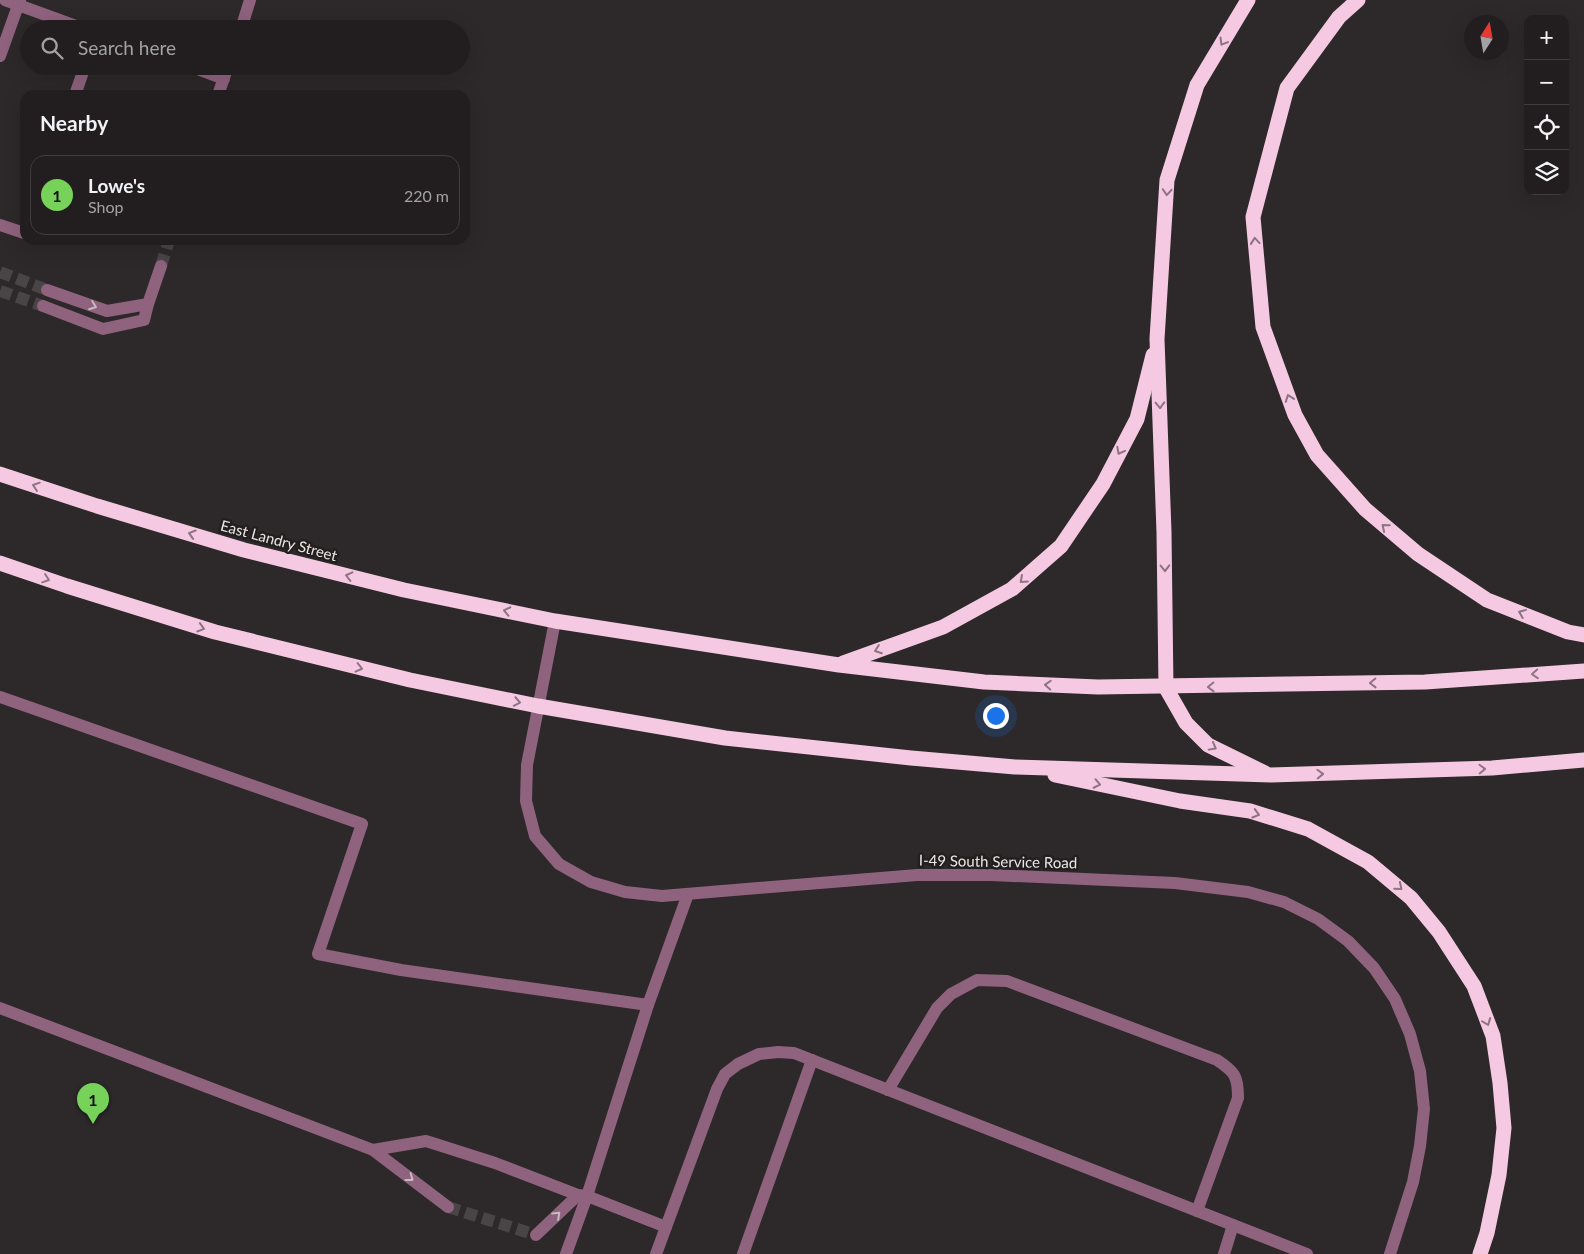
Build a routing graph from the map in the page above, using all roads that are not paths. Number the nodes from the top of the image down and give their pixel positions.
1 (5, 0) edge
2 (250, 0) edge
3 (1248, 0) edge
4 (1358, 0) edge
5 (19, 2) edge
6 (62, 20) edge
7 (243, 20) edge
8 (0, 56) edge
9 (82, 75) edge
10 (213, 75) edge
11 (225, 75) edge
12 (224, 79) junction
13 (77, 90) edge
14 (220, 90) edge
15 (0, 225) edge
16 (20, 232) edge
17 (160, 266) tunnel mouth
18 (47, 290) tunnel mouth
19 (148, 304) junction
20 (43, 306) tunnel mouth
21 (1158, 339) junction
22 (0, 474) edge
23 (0, 563) edge
24 (555, 620) junction
25 (1584, 635) edge
26 (839, 665) junction
27 (1584, 671) edge
28 (1166, 688) junction
29 (0, 697) edge
30 (538, 706) junction
31 (1584, 760) edge
32 (1015, 767) junction
33 (1271, 775) junction
34 (688, 894) junction
35 (648, 1005) junction
36 (0, 1008) edge
37 (812, 1060) junction
38 (888, 1090) junction
39 (373, 1150) junction
40 (582, 1196) junction
41 (448, 1207) tunnel mouth
42 (1197, 1211) junction
43 (1233, 1225) junction
44 (666, 1226) junction
45 (536, 1234) dead end
46 (566, 1254) edge
47 (656, 1254) edge
48 (743, 1254) edge
49 (1224, 1254) edge
50 (1306, 1254) edge
51 (1390, 1254) edge
52 (1480, 1254) edge

1 - 5 street
2 - 7 street
3 -> 21 highway
25 -> 4 highway
5 - 6 street
5 - 8 street
9 - 13 street
10 - 12 street
11 - 12 street
12 - 14 street
15 - 16 street
17 - 19 street
18 -> 19 street
19 - 20 street
21 -> 26 highway
21 -> 28 highway
24 -> 22 highway, East Landry Street
23 -> 30 highway
24 - 26 highway, East Landry Street
24 - 30 street, I-49 South Service Road
28 -> 26 highway, East Landry Street
27 -> 28 highway, East Landry Street
28 -> 33 highway
29 - 35 street
30 - 32 highway
30 - 34 street, I-49 South Service Road
33 -> 31 highway
32 - 33 highway
32 -> 52 highway
34 - 35 street
34 - 51 street, I-49 South Service Road
35 - 40 street
36 - 39 street
37 - 38 street
37 - 44 street
37 - 48 street
38 - 42 street
38 - 42 street
39 - 40 street
39 -> 41 street
40 - 44 street
45 -> 40 street
40 - 46 street
42 - 43 street
43 - 49 street
43 - 50 street
44 - 47 street

